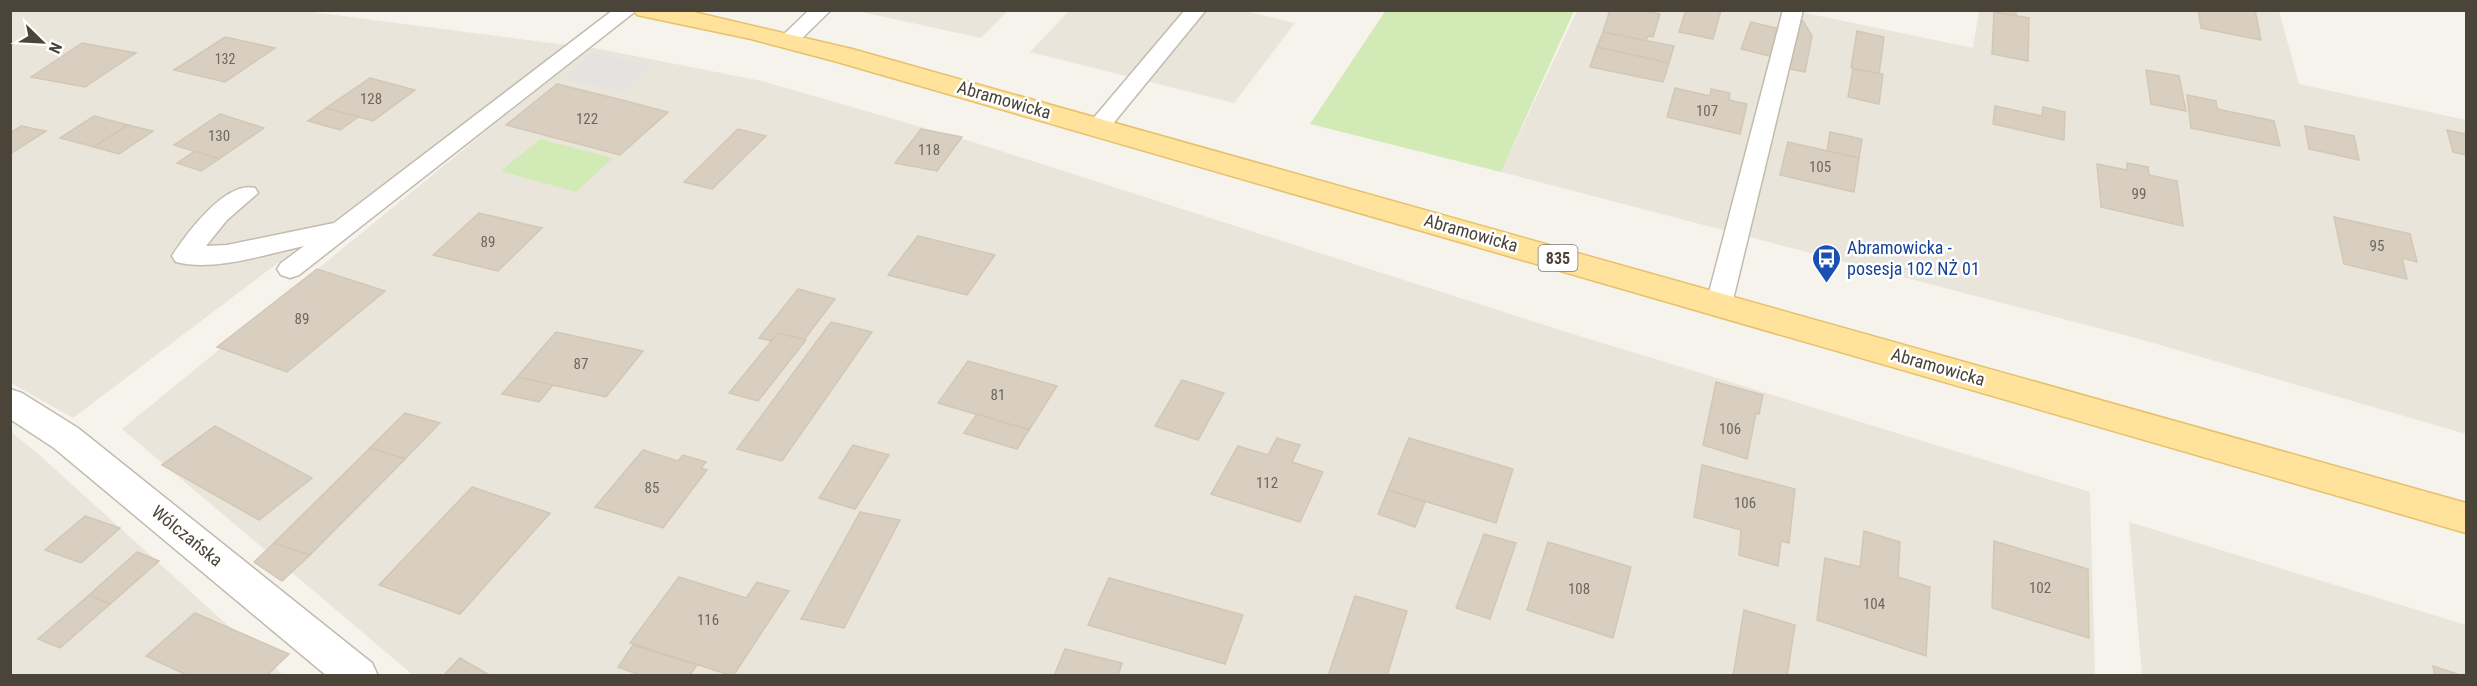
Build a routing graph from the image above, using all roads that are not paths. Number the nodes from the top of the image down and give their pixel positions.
1 (627, 10) edge
2 (646, 10) edge
3 (821, 10) edge
4 (1196, 10) edge
5 (1794, 10) edge
6 (788, 41) junction
7 (1099, 126) junction
8 (246, 193) dead end
9 (343, 229) junction
10 (290, 269) dead end
11 (1719, 304) junction
12 (10, 402) edge
13 (2466, 518) edge
14 (358, 675) edge

1 - 9 lane
2 - 6 main road, Abramowicka / 835
3 - 6 lane
4 - 7 lane
5 - 11 lane
6 - 7 main road, Abramowicka / 835
7 - 11 main road, Abramowicka / 835
8 - 9 lane
9 - 10 lane
11 - 13 main road, Abramowicka / 835
12 - 14 street, Wólczańska

